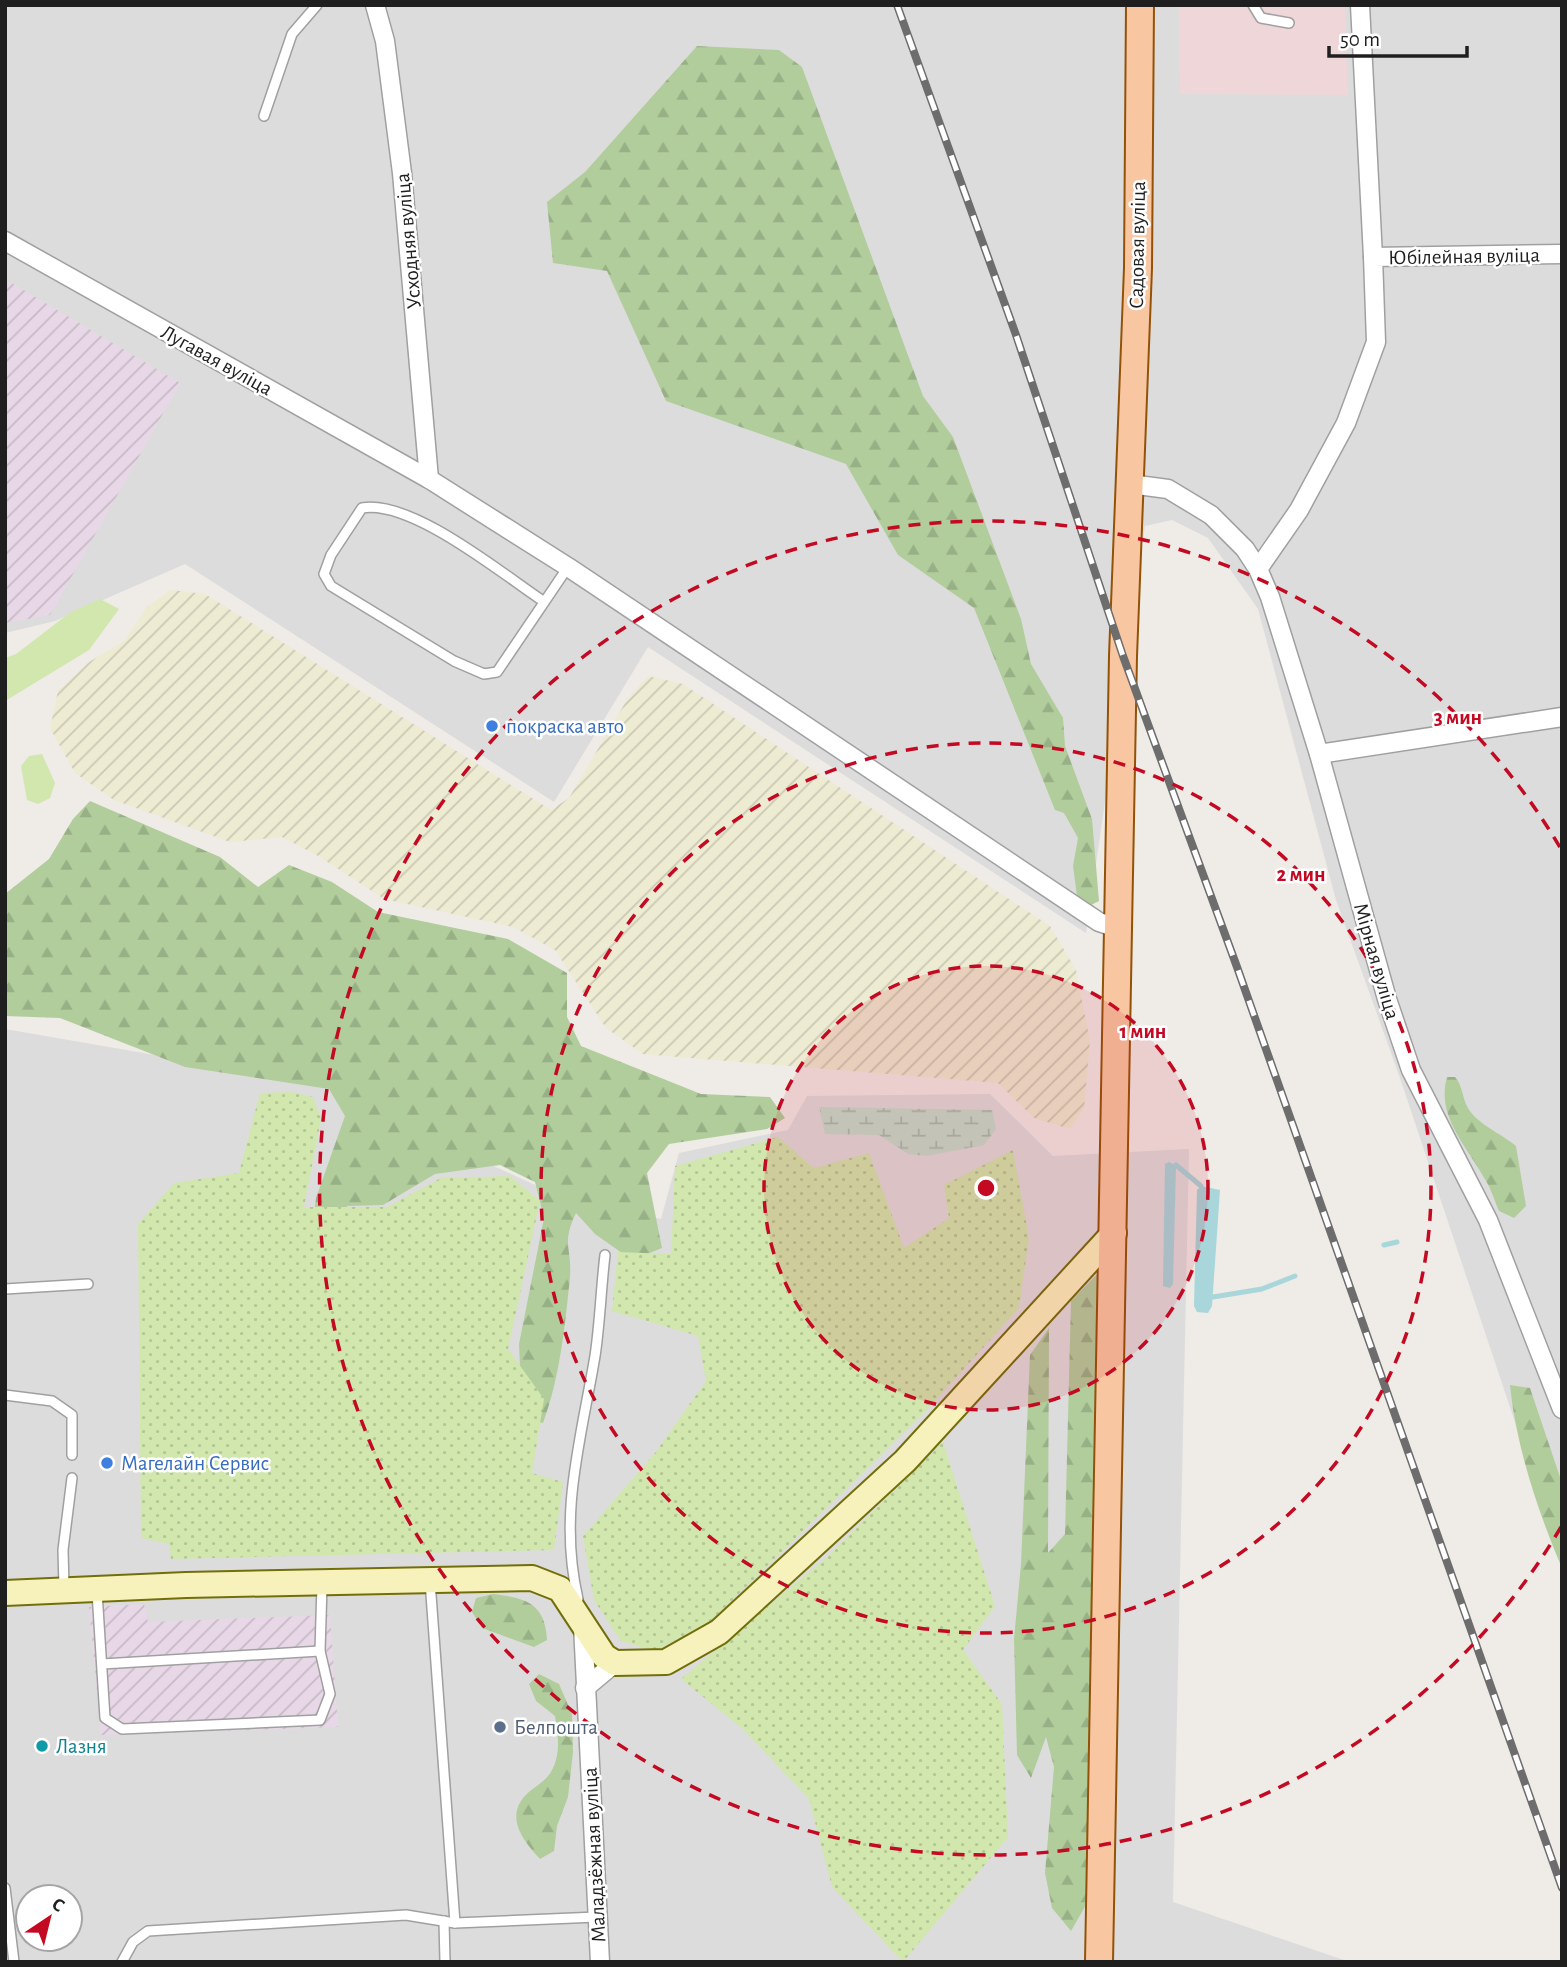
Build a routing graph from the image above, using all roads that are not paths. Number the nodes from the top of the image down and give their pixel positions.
1 (317, 5) edge
2 (375, 5) edge
3 (1140, 5) edge
4 (1254, 5) edge
5 (1360, 5) edge
6 (1289, 23) dead end
7 (264, 116) dead end
8 (5, 241) edge
9 (1562, 254) edge
10 (1373, 257) junction
11 (429, 479) junction
12 (1130, 484) junction
13 (568, 567) junction
14 (1258, 569) junction
15 (542, 601) junction
16 (1562, 717) edge
17 (1319, 754) junction
18 (1120, 929) junction
19 (1114, 1233) junction
20 (605, 1255) dead end
21 (88, 1284) dead end
22 (5, 1289) edge
23 (5, 1395) edge
24 (1562, 1409) edge
25 (72, 1454) dead end
26 (72, 1478) dead end
27 (430, 1580) junction
28 (322, 1583) junction
29 (97, 1589) junction
30 (65, 1591) junction
31 (5, 1593) edge
32 (583, 1623) junction
33 (320, 1651) junction
34 (614, 1663) junction
35 (102, 1664) junction
36 (585, 1688) junction
37 (5, 1888) edge
38 (597, 1917) junction
39 (444, 1921) junction
40 (454, 1923) junction
41 (1096, 1956) edge
42 (13, 1962) edge
43 (122, 1962) edge
44 (445, 1962) edge
45 (600, 1962) edge

1 - 7 lane
2 - 11 street, Усходняя вуліца
3 - 12 main road, Садовая вуліца
4 - 6 lane
5 - 10 street
8 - 11 street, Лугавая вуліца
9 - 10 street, Юбілейная вуліца
10 - 14 street, Юбілейная вуліца
11 - 13 street, Лугавая вуліца
12 - 14 street, Мірная вуліца
12 - 18 main road, Садовая вуліца
13 - 15 lane
13 - 18 street, Лугавая вуліца
14 - 17 street, Мірная вуліца
15 - 15 lane
16 - 17 street
17 - 24 street, Мірная вуліца
18 - 19 main road, Садовая вуліца
19 - 34 street
19 - 41 main road, Садовая вуліца
20 - 32 lane
21 - 22 lane
23 - 25 lane
26 - 30 lane
27 - 28 street
27 - 32 street
27 - 40 lane
28 - 29 street
28 - 33 lane
29 - 30 street
29 - 35 lane
30 - 31 street
32 - 34 street
32 - 36 street, Маладзёжная вуліца
33 - 35 lane
33 - 35 lane
34 - 36 street
36 - 38 street, Маладзёжная вуліца
37 - 42 lane
38 - 40 lane
38 - 45 street, Маладзёжная вуліца
39 - 40 lane
39 - 43 lane
39 - 44 lane

